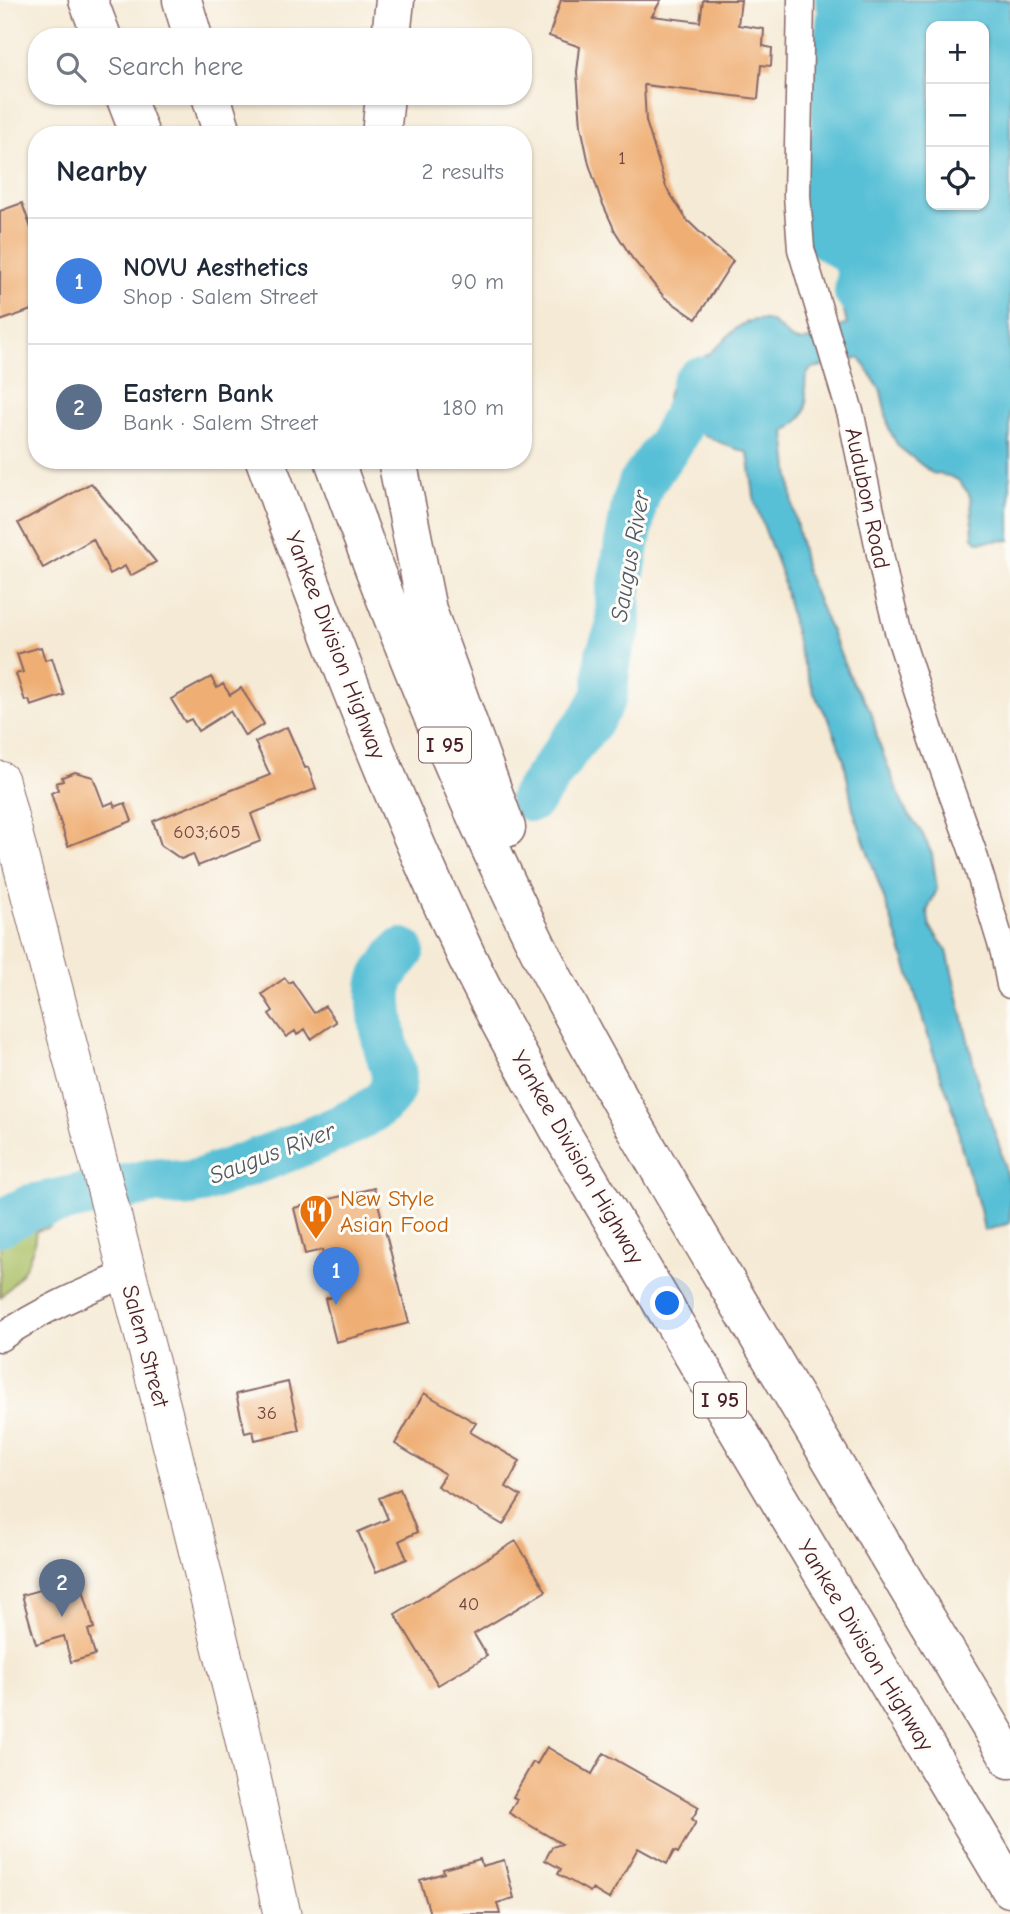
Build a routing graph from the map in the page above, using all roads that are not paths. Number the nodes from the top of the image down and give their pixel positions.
1 (88, 0) edge
2 (114, 0) edge
3 (182, 0) edge
4 (395, 0) edge
5 (801, 0) edge
6 (99, 28) edge
7 (122, 28) edge
8 (190, 28) edge
9 (392, 28) edge
10 (128, 105) edge
11 (147, 105) edge
12 (214, 105) edge
13 (384, 105) edge
14 (137, 126) edge
15 (153, 126) edge
16 (220, 126) edge
17 (382, 126) edge
18 (268, 469) edge
19 (337, 469) edge
20 (399, 469) edge
21 (0, 780) edge
22 (1010, 985) edge
23 (576, 1021) junction
24 (127, 1274) junction
25 (0, 1338) edge
26 (1010, 1759) edge
27 (1010, 1888) edge
28 (282, 1914) edge

1 - 6 highway
2 - 7 highway
3 - 8 highway
4 - 9 highway
5 - 22 street, Audubon Road
10 - 14 highway
11 - 15 highway
12 - 16 highway
13 - 17 highway
18 - 27 highway, Yankee Division Highway / I 95
19 - 23 highway, I 95
20 - 23 highway
21 - 24 main road, Salem Street
23 - 26 highway, I 95
24 - 25 street
24 - 28 main road, Salem Street

